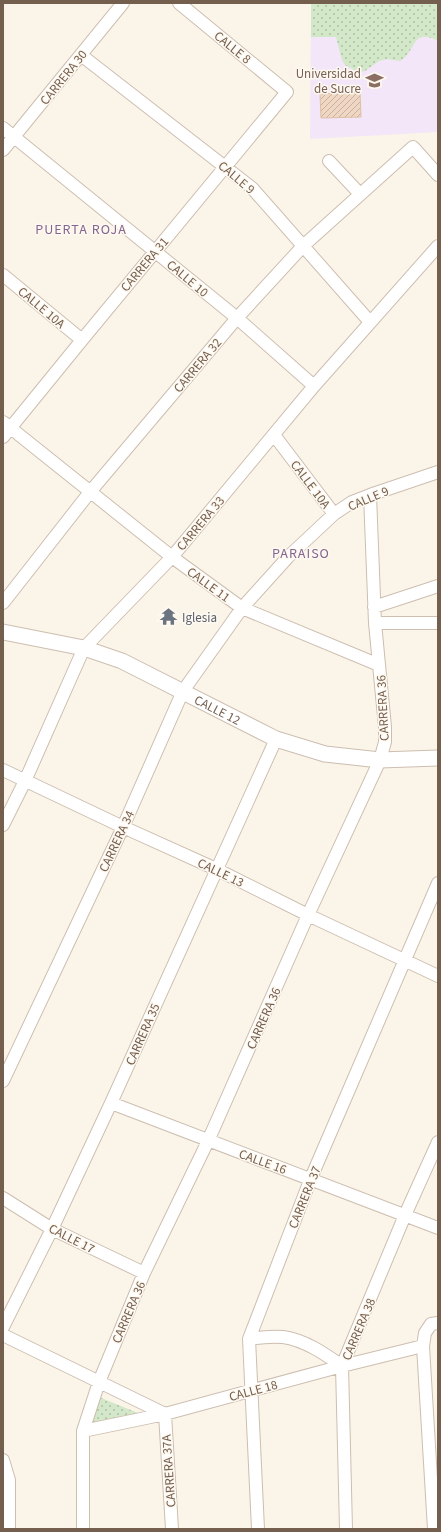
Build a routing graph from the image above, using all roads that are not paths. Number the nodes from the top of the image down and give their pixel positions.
1 (123, 3) edge
2 (179, 3) edge
3 (81, 55) junction
4 (287, 92) joint
5 (3, 128) edge
6 (13, 137) junction
7 (3, 150) edge
8 (329, 160) dead end
9 (225, 166) junction
10 (438, 175) edge
11 (360, 194) junction
12 (304, 246) junction
13 (438, 246) edge
14 (155, 250) junction
15 (3, 275) edge
16 (237, 318) junction
17 (370, 322) junction
18 (82, 340) junction
19 (314, 386) junction
20 (6, 429) edge
21 (274, 435) junction
22 (438, 472) edge
23 (90, 492) junction
24 (370, 495) junction
25 (334, 514) junction
26 (172, 557) junction
27 (438, 586) edge
28 (3, 603) edge
29 (374, 607) junction
30 (242, 608) junction
31 (375, 623) junction
32 (438, 623) edge
33 (3, 632) edge
34 (84, 648) junction
35 (379, 665) junction
36 (183, 691) junction
37 (276, 739) junction
38 (438, 758) edge
39 (380, 760) junction
40 (3, 770) edge
41 (25, 781) junction
42 (3, 825) edge
43 (122, 827) junction
44 (216, 869) junction
45 (438, 883) edge
46 (308, 915) junction
47 (404, 960) junction
48 (438, 976) edge
49 (3, 1081) edge
50 (111, 1103) junction
51 (208, 1141) junction
52 (438, 1142) edge
53 (311, 1178) junction
54 (3, 1198) edge
55 (405, 1215) junction
56 (438, 1228) edge
57 (52, 1229) junction
58 (144, 1273) junction
59 (438, 1323) edge
60 (3, 1327) edge
61 (3, 1335) edge
62 (249, 1338) junction
63 (423, 1346) junction
64 (342, 1366) junction
65 (99, 1382) junction
66 (252, 1390) junction
67 (164, 1414) junction
68 (83, 1431) junction
69 (3, 1460) edge
70 (9, 1529) edge
71 (83, 1529) edge
72 (172, 1529) edge
73 (258, 1529) edge
74 (346, 1529) edge
75 (434, 1529) edge

1 - 3 street, CARRERA 30
2 - 4 street, CALLE 8
3 - 6 street, CARRERA 30
3 - 9 street, CALLE 9
4 - 9 street, CARRERA 31
5 - 6 street, CALLE 10
6 - 7 street, CARRERA 30
6 - 14 street, CALLE 10
8 - 11 street
9 - 12 street, CALLE 9
9 - 14 street, CARRERA 31
10 - 11 street, CARRERA 32
11 - 12 street, CARRERA 32
12 - 16 street, CARRERA 32
12 - 17 street, CALLE 9
13 - 17 street, CARRERA 33
14 - 16 street, CALLE 10
14 - 18 street, CARRERA 31
15 - 18 street, CALLE 10A
16 - 19 street, CALLE 10
16 - 23 street, CARRERA 32
17 - 19 street, CARRERA 33
18 - 20 street, CARRERA 31
19 - 21 street, CARRERA 33
20 - 23 street, CALLE 11
21 - 25 street, CALLE 10A
21 - 26 street, CARRERA 33
22 - 24 street, CALLE 9
23 - 26 street, CALLE 11
23 - 28 street, CARRERA 32
24 - 25 street, CALLE 9
24 - 29 street, CARRERA 36
25 - 30 street, CALLE 9
26 - 30 street, CALLE 11
26 - 34 street, CARRERA 33
27 - 29 street
29 - 31 street, CARRERA 36
30 - 35 street, CALLE 11
30 - 36 street, CARRERA 34
31 - 32 street
31 - 35 street, CARRERA 36
33 - 34 street, CALLE 12
34 - 36 street, CALLE 12
34 - 41 street, CARRERA 33
35 - 39 street, CARRERA 36
36 - 37 street, CALLE 12
36 - 43 street, CARRERA 34
37 - 39 street, CALLE 12
37 - 44 street, CARRERA 35
38 - 39 street, CALLE 12
39 - 46 street, CARRERA 36
40 - 41 street, CALLE 13
41 - 42 street, CARRERA 33
41 - 43 street, CALLE 13
43 - 44 street, CALLE 13
43 - 49 street, CARRERA 34
44 - 46 street, CALLE 13
44 - 50 street, CARRERA 35
45 - 47 street, CARRERA 37
46 - 47 street, CALLE 13
46 - 51 street, CARRERA 36
47 - 48 street, CALLE 13
47 - 53 street, CARRERA 37
50 - 51 street, CALLE 16
50 - 57 street, CARRERA 35
51 - 53 street, CALLE 16
51 - 58 street, CARRERA 36
52 - 55 street, CARRERA 38
53 - 55 street, CALLE 16
53 - 62 street, CARRERA 37
54 - 57 street, CALLE 17
55 - 56 street, CALLE 16
55 - 64 street, CARRERA 38
57 - 58 street, CALLE 17
57 - 60 street, CARRERA 35
58 - 65 street, CARRERA 36
59 - 63 street
61 - 65 street
62 - 64 street
62 - 66 street, CARRERA 37
63 - 64 street, CALLE 18
63 - 75 street
64 - 66 street, CALLE 18
64 - 74 street, CARRERA 38
65 - 67 street
65 - 68 street, CARRERA 36
66 - 67 street, CALLE 18
66 - 73 street, CARRERA 37
67 - 68 street, CALLE 18
67 - 72 street, CARRERA 37A
68 - 71 street, CARRERA 36
69 - 70 street

